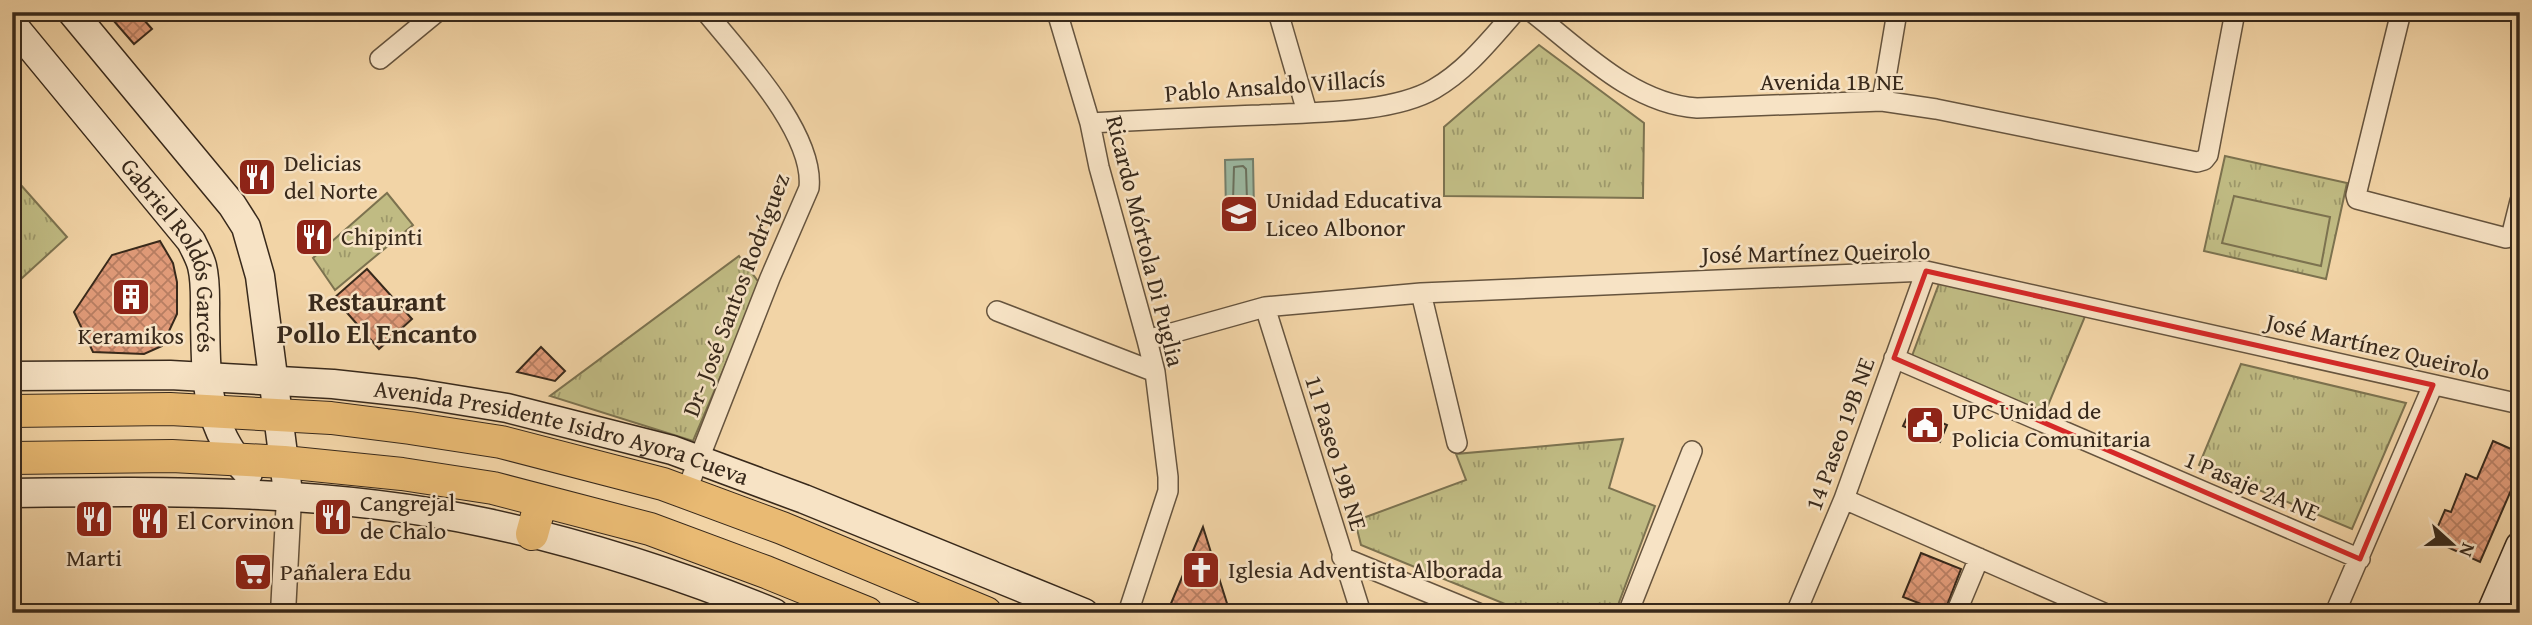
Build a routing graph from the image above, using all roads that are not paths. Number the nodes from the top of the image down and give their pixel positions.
1 (72, 12) edge
2 (437, 12) edge
3 (706, 12) edge
4 (1057, 12) edge
5 (1278, 12) edge
6 (1515, 12) edge
7 (1532, 12) edge
8 (1897, 12) edge
9 (2235, 12) edge
10 (2401, 12) edge
11 (12, 24) edge
12 (380, 59) dead end
13 (1882, 101) junction
14 (1307, 112) junction
15 (1090, 122) junction
16 (2520, 201) edge
17 (1926, 271) junction
18 (1421, 293) junction
19 (1265, 307) junction
20 (997, 311) dead end
21 (1147, 340) junction
22 (1894, 358) junction
23 (1155, 372) junction
24 (12, 376) edge
25 (206, 377) junction
26 (273, 381) junction
27 (2433, 385) junction
28 (2520, 404) edge
29 (12, 411) edge
30 (212, 412) junction
31 (278, 415) junction
32 (1457, 443) dead end
33 (1692, 451) dead end
34 (12, 458) edge
35 (235, 460) junction
36 (698, 460) junction
37 (284, 462) junction
38 (686, 492) junction
39 (12, 493) edge
40 (289, 498) junction
41 (1844, 499) junction
42 (541, 501) junction
43 (532, 534) junction
44 (2520, 546) edge
45 (1342, 557) junction
46 (1979, 558) junction
47 (2360, 559) junction
48 (283, 613) edge
49 (774, 613) edge
50 (867, 613) edge
51 (986, 613) edge
52 (1084, 613) edge
53 (1128, 613) edge
54 (1361, 613) edge
55 (1478, 613) edge
56 (1628, 613) edge
57 (1796, 613) edge
58 (1956, 613) edge
59 (2104, 613) edge
60 (2335, 613) edge
61 (2491, 613) edge

1 - 26 main road
2 - 12 street
3 - 36 street, Dr- José Santos Rodríguez
4 - 15 street, Ricardo Mórtola Di Puglia
5 - 14 street
6 - 14 street, Pablo Ansaldo Villacís
7 - 13 street, Avenida 1B NE
8 - 13 street
9 - 13 street, Avenida 1B NE
10 - 16 street
11 - 25 main road, Gabriel Roldós Garcés
14 - 15 street, Pablo Ansaldo Villacís
15 - 21 street, Ricardo Mórtola Di Puglia
17 - 18 street, José Martínez Queirolo
17 - 22 street, 14 Paseo 19B NE
17 - 27 street, José Martínez Queirolo
18 - 19 street, José Martínez Queirolo
18 - 32 street
19 - 21 street, José Martínez Queirolo
19 - 45 street, 11 Paseo 19B NE
20 - 23 street
21 - 23 street, Ricardo Mórtola Di Puglia
22 - 41 street, 14 Paseo 19B NE
22 - 47 street, 1 Pasaje 2A NE
23 - 53 street, Ricardo Mórtola Di Puglia
24 - 25 main road, Avenida Presidente Isidro Ayora Cueva
25 - 26 main road, Avenida Presidente Isidro Ayora Cueva
25 - 30 main road, Gabriel Roldós Garcés
26 - 31 main road
26 - 36 main road, Avenida Presidente Isidro Ayora Cueva
27 - 28 street, José Martínez Queirolo
27 - 47 street
29 - 30 main road, Avenida Presidente Isidro Ayora Cueva
30 - 31 main road, Avenida Presidente Isidro Ayora Cueva
30 - 35 main road, Gabriel Roldós Garcés
31 - 37 main road
31 - 38 main road, Avenida Presidente Isidro Ayora Cueva
33 - 56 street
34 - 35 main road
35 - 37 main road
35 - 40 main road, Gabriel Roldós Garcés
36 - 38 street, Dr- José Santos Rodríguez
36 - 52 main road, Avenida Presidente Isidro Ayora Cueva
37 - 40 main road
37 - 42 main road
38 - 51 main road, Avenida Presidente Isidro Ayora Cueva
39 - 40 main road
40 - 43 main road
40 - 48 street
41 - 46 street
41 - 57 street, 14 Paseo 19B NE
42 - 43 main road
42 - 50 main road
43 - 49 main road
44 - 61 main road
45 - 54 street, 11 Paseo 19B NE
45 - 55 street
46 - 58 street
46 - 59 street
47 - 60 street

